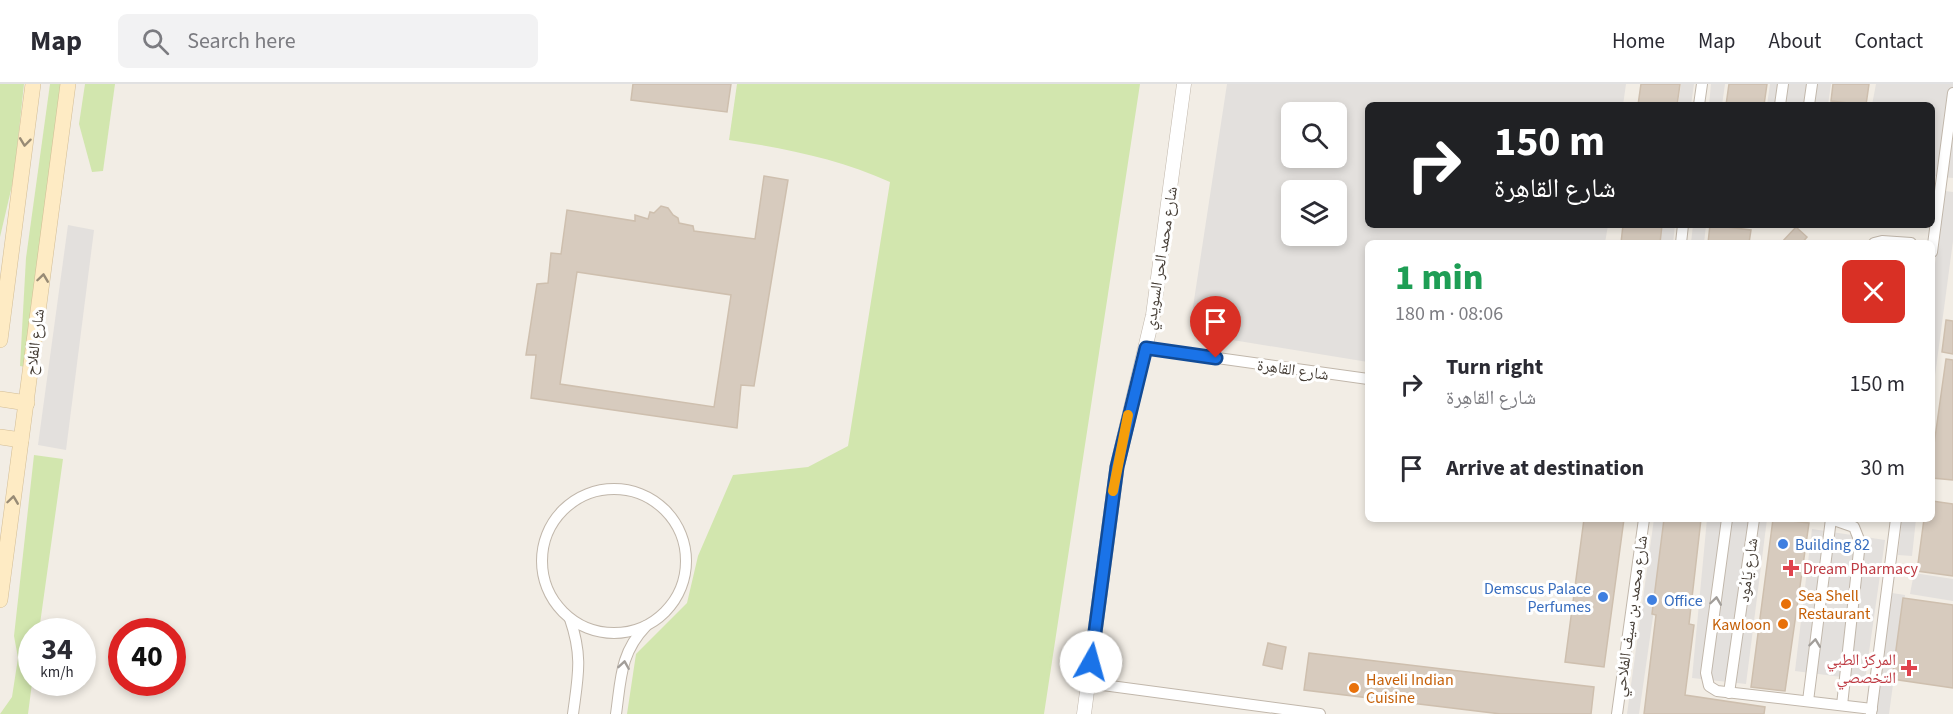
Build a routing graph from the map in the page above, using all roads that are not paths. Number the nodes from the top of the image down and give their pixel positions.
1 (33, 84) edge
2 (68, 84) edge
3 (1184, 84) edge
4 (1702, 84) edge
5 (1783, 84) edge
6 (1812, 84) edge
7 (1953, 93) edge
8 (1699, 102) edge
9 (1780, 102) edge
10 (1809, 102) edge
11 (1936, 187) edge
12 (1935, 202) edge
13 (1, 321) edge
14 (0, 340) edge
15 (1146, 348) junction
16 (1365, 379) edge
17 (0, 399) edge
18 (27, 403) junction
19 (0, 437) edge
20 (21, 440) junction
21 (1644, 522) edge
22 (1726, 522) edge
23 (1753, 522) edge
24 (1833, 522) edge
25 (1841, 522) edge
26 (1896, 522) edge
27 (0, 600) edge
28 (570, 619) junction
29 (648, 625) junction
30 (1088, 683) junction
31 (1725, 692) junction
32 (1808, 701) junction
33 (1842, 705) junction
34 (1871, 712) edge
35 (1298, 713) edge
36 (573, 714) edge
37 (616, 714) edge
38 (1084, 714) edge
39 (1320, 714) edge
40 (1617, 714) edge

1 -> 13 main road, شارع الفلاح
18 -> 2 main road, شارع الفلاح
3 - 15 street, شارع محمد الحر السويدي
4 - 8 street
5 - 9 street
6 - 10 street
7 - 11 street
11 - 12 street
13 - 14 main road, شارع الفلاح
15 - 16 street, شارع القاهِرة
15 - 30 street, شارع محمد الحر السويدي
17 - 18 main road
18 - 20 main road, شارع الفلاح
19 - 20 main road
27 -> 20 main road, شارع الفلاح
21 - 40 street, شارع محمد بن سيف الفلاحي
31 -> 22 street
23 - 31 street, شارع يَامُود
32 -> 24 street
25 - 33 street
26 - 34 street
28 - 29 street
28 - 29 street
28 - 36 street
37 -> 29 street
30 - 35 street
30 - 38 street, شارع محمد الحر السويدي
31 - 32 street
32 - 33 street
33 - 34 street
35 - 39 street

